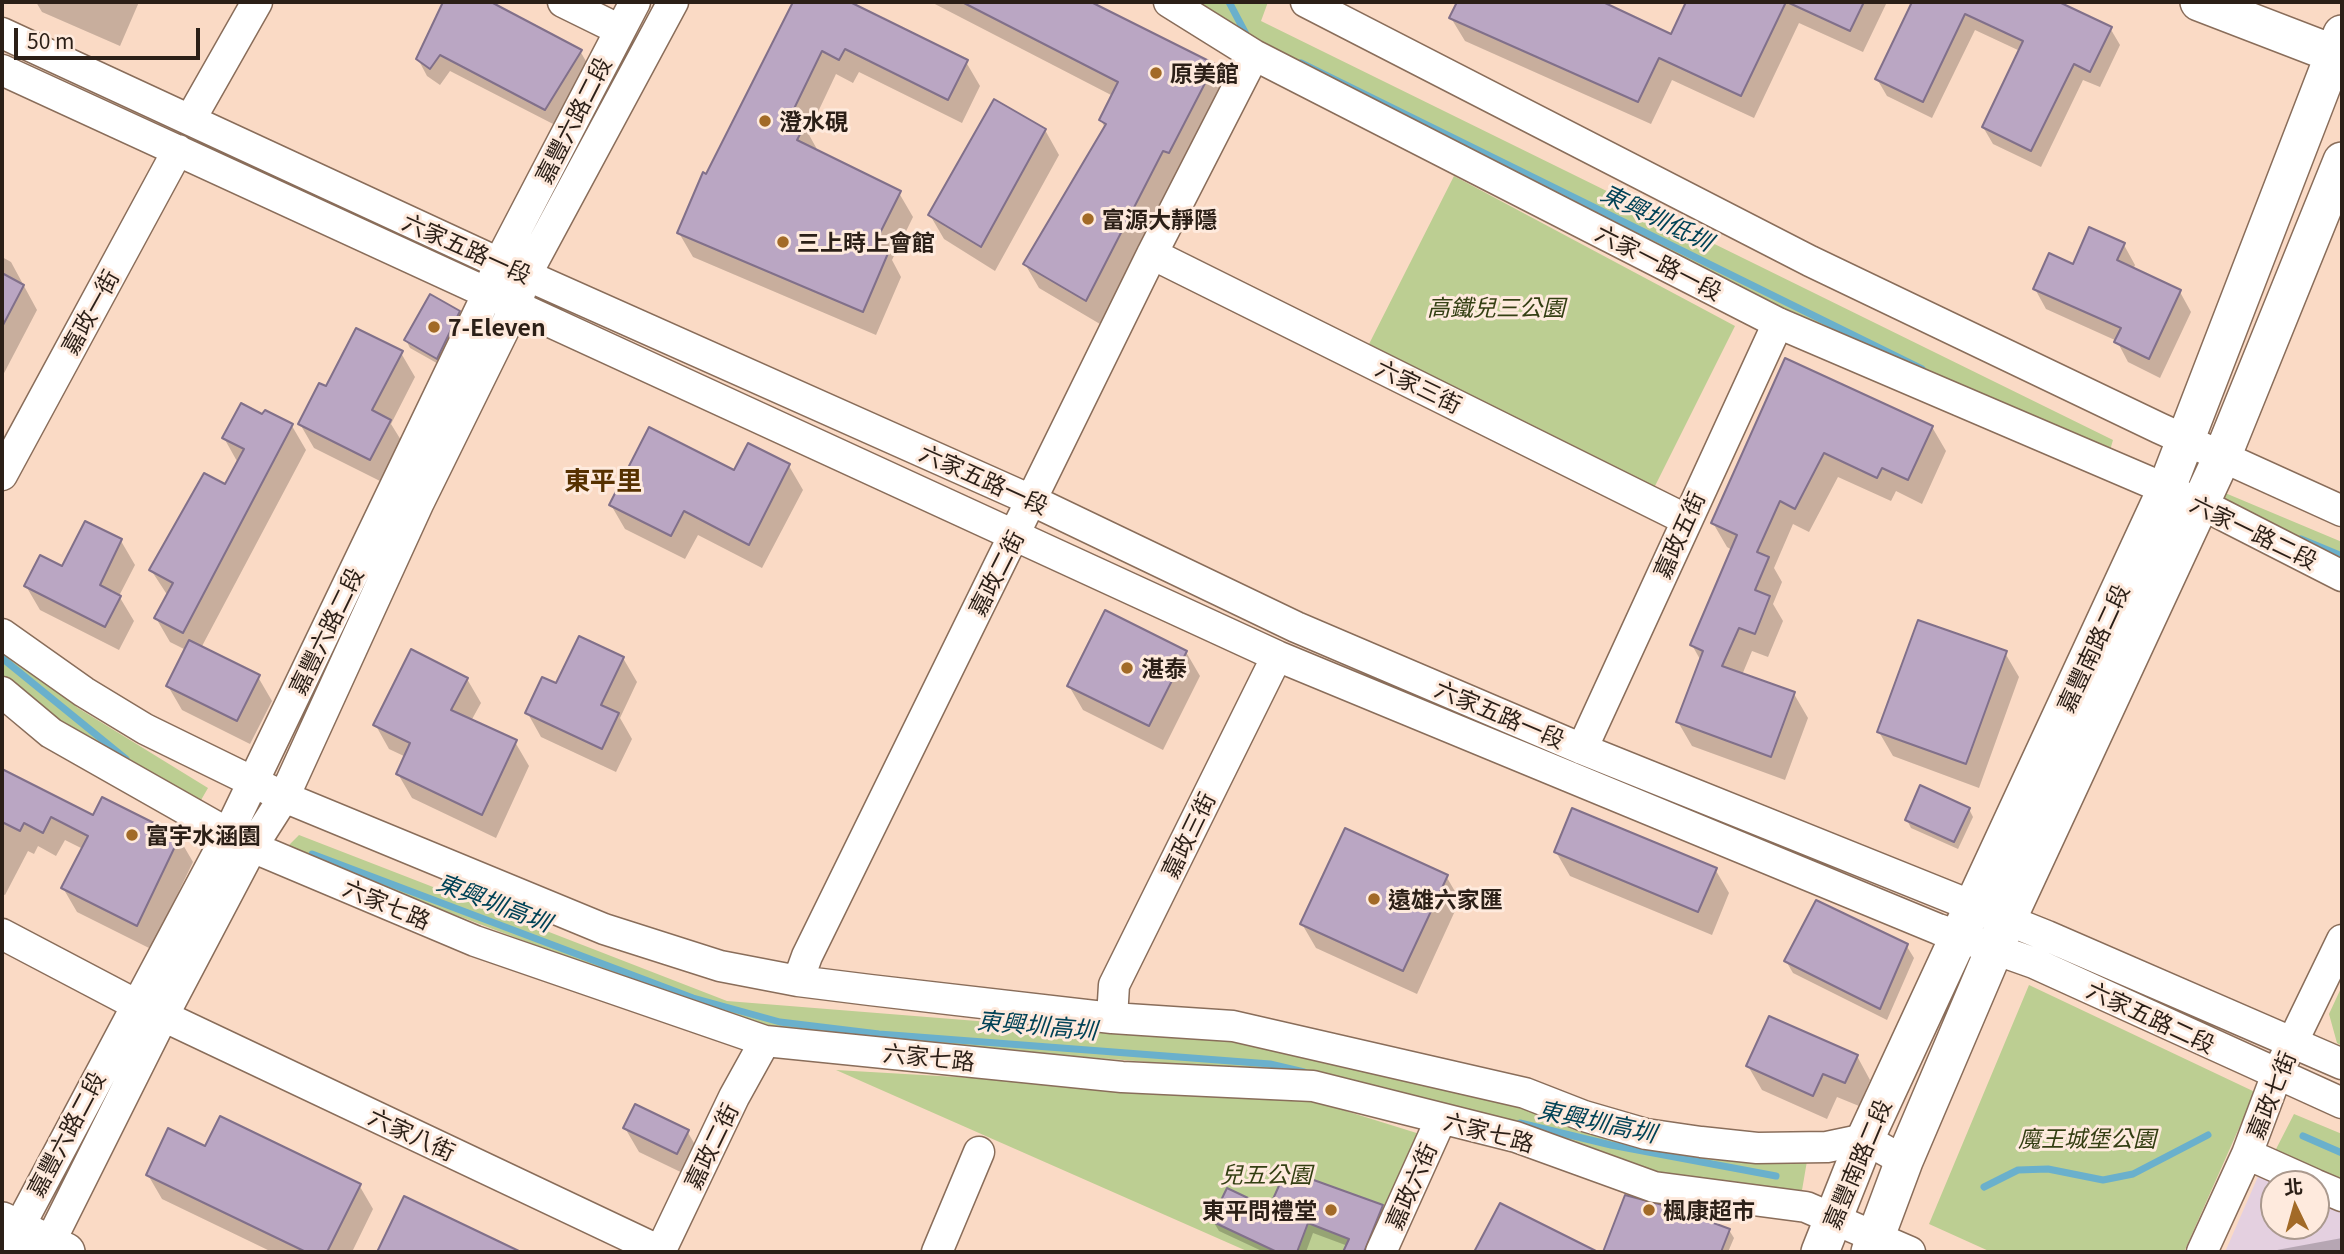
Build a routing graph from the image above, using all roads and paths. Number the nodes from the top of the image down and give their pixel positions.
1 (257, 2) edge
2 (563, 2) edge
3 (635, 2) edge
4 (673, 2) edge
5 (1170, 2) edge
6 (1306, 2) edge
7 (2199, 2) edge
8 (620, 30) junction
9 (2, 33) edge
10 (2340, 48) edge
11 (1254, 55) junction
12 (2, 69) edge
13 (190, 120) junction
14 (178, 150) junction
15 (2342, 161) edge
16 (1152, 254) junction
17 (499, 263) junction
18 (526, 275) junction
19 (488, 293) junction
20 (516, 305) junction
21 (1778, 323) junction
22 (2186, 440) junction
23 (2222, 457) junction
24 (2, 475) edge
25 (2166, 490) junction
26 (1033, 501) junction
27 (2201, 504) junction
28 (2342, 511) edge
29 (1685, 519) junction
30 (1014, 536) junction
31 (2342, 576) edge
32 (2, 634) edge
33 (1277, 656) junction
34 (2, 692) edge
35 (1582, 749) junction
36 (254, 780) junction
37 (284, 797) junction
38 (239, 841) junction
39 (1983, 929) junction
40 (2, 934) edge
41 (2342, 940) edge
42 (798, 981) junction
43 (135, 1004) junction
44 (163, 1016) junction
45 (1112, 1018) junction
46 (765, 1041) junction
47 (2292, 1043) junction
48 (2342, 1064) edge
49 (2277, 1074) junction
50 (2342, 1103) edge
51 (1441, 1119) junction
52 (1865, 1139) junction
53 (979, 1152) dead end
54 (2247, 1154) junction
55 (1904, 1161) junction
56 (2283, 1170) edge
57 (1835, 1217) junction
58 (30, 1242) edge
59 (1873, 1245) edge
60 (661, 1252) edge
61 (937, 1252) edge
62 (1381, 1252) edge
63 (1820, 1252) edge
64 (1910, 1252) edge
65 (2202, 1252) edge

1 - 13 street
2 - 8 street
3 - 8 street, 嘉豐六路二段
4 - 18 street, 嘉豐六路二段
5 - 11 street, 六家一路一段
6 - 22 street
7 - 10 street
8 - 17 street, 嘉豐六路二段
9 - 13 street, 六家五路一段
10 - 22 street, 嘉豐南路二段
11 - 16 street, 嘉政二街
11 - 21 street, 六家一路一段
12 - 14 street, 六家五路一段
13 - 17 street, 六家五路一段
14 - 19 street, 六家五路一段
14 - 24 street, 嘉政一街
15 - 23 street, 嘉豐南路二段
16 - 26 street, 嘉政二街
16 - 29 street, 六家三街
17 - 18 street, 六家五路一段
17 - 19 street, 嘉豐六路二段
18 - 20 street, 嘉豐六路二段
18 - 26 street, 六家五路一段
19 - 20 street, 六家五路一段
19 - 36 street, 嘉豐六路二段
20 - 30 street, 六家五路一段
20 - 37 street, 嘉豐六路二段
21 - 25 street, 六家一路一段
21 - 29 street, 嘉政五街
22 - 23 street
22 - 25 street, 嘉豐南路二段
23 - 27 street, 嘉豐南路二段
23 - 28 street
25 - 27 street, 六家一路二段
25 - 39 street, 嘉豐南路二段
26 - 30 street, 嘉政二街
26 - 35 street, 六家五路一段
27 - 31 street, 六家一路二段
27 - 39 street, 嘉豐南路二段
29 - 35 street, 嘉政五街
30 - 33 street, 六家五路一段
30 - 42 street, 嘉政二街
32 - 36 street, 六家七路
33 - 39 street, 六家五路一段
33 - 45 street, 嘉政三街
34 - 38 street, 六家七路
35 - 39 street, 六家五路一段
36 - 37 street, 六家七路
36 - 38 street, 嘉豐六路二段
37 - 38 street, 嘉豐六路二段
37 - 42 street, 六家七路
38 - 43 street, 嘉豐六路二段
38 - 44 street, 嘉豐六路二段
38 - 46 street, 六家七路
39 - 47 street, 六家五路二段
39 - 49 street, 六家五路二段
39 - 52 street, 嘉豐南路二段
39 - 55 street, 嘉豐南路二段
40 - 43 street
41 - 47 street, 嘉政七街
42 - 45 street, 六家七路
43 - 58 street, 嘉豐六路二段
44 - 58 street, 嘉豐六路二段
44 - 60 street, 六家八街
45 - 52 street, 六家七路
46 - 51 street, 六家七路
46 - 60 street, 嘉政二街
47 - 48 street, 六家五路二段
47 - 49 street, 嘉政七街
49 - 50 street, 六家五路二段
49 - 54 street, 嘉政七街
51 - 57 street, 六家七路
51 - 62 street, 嘉政六街
52 - 55 street
52 - 57 street, 嘉豐南路二段
53 - 61 street
54 - 56 street
54 - 65 street, 嘉政七街
55 - 59 street, 嘉豐南路二段
57 - 59 street, 六家七路
57 - 63 street, 嘉豐南路二段
59 - 64 street, 六家七路

